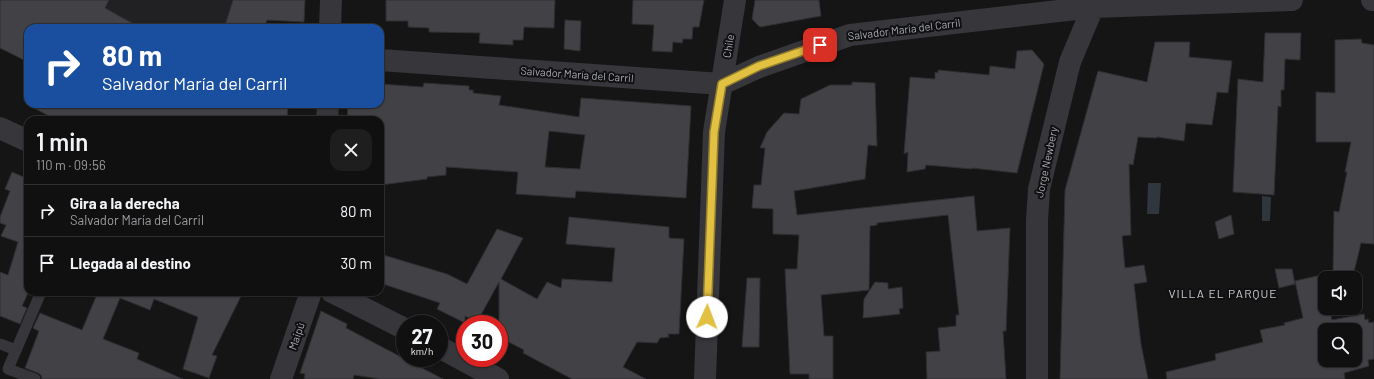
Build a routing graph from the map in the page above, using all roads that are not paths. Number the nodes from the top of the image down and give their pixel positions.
1 (331, 0) edge
2 (735, 0) edge
3 (1292, 0) edge
4 (1095, 3) edge
5 (330, 24) edge
6 (384, 60) edge
7 (722, 84) junction
8 (0, 128) edge
9 (24, 139) edge
10 (40, 296) edge
11 (310, 296) edge
12 (340, 296) edge
13 (396, 324) edge
14 (0, 344) edge
15 (16, 350) junction
16 (448, 352) edge
17 (35, 379) edge
18 (281, 379) edge
19 (498, 379) edge
20 (705, 379) edge
21 (1037, 379) edge

1 - 5 street
2 - 7 street, Chile
3 - 4 street, Salvador María del Carril
4 - 7 street, Salvador María del Carril
4 - 21 street, Jorge Newbery
6 - 7 street, Salvador María del Carril
7 - 20 street, Chile
8 - 9 street
10 - 15 lane
11 - 18 street, Maipú
12 - 13 street
14 - 15 lane
15 - 17 lane
16 - 19 street

